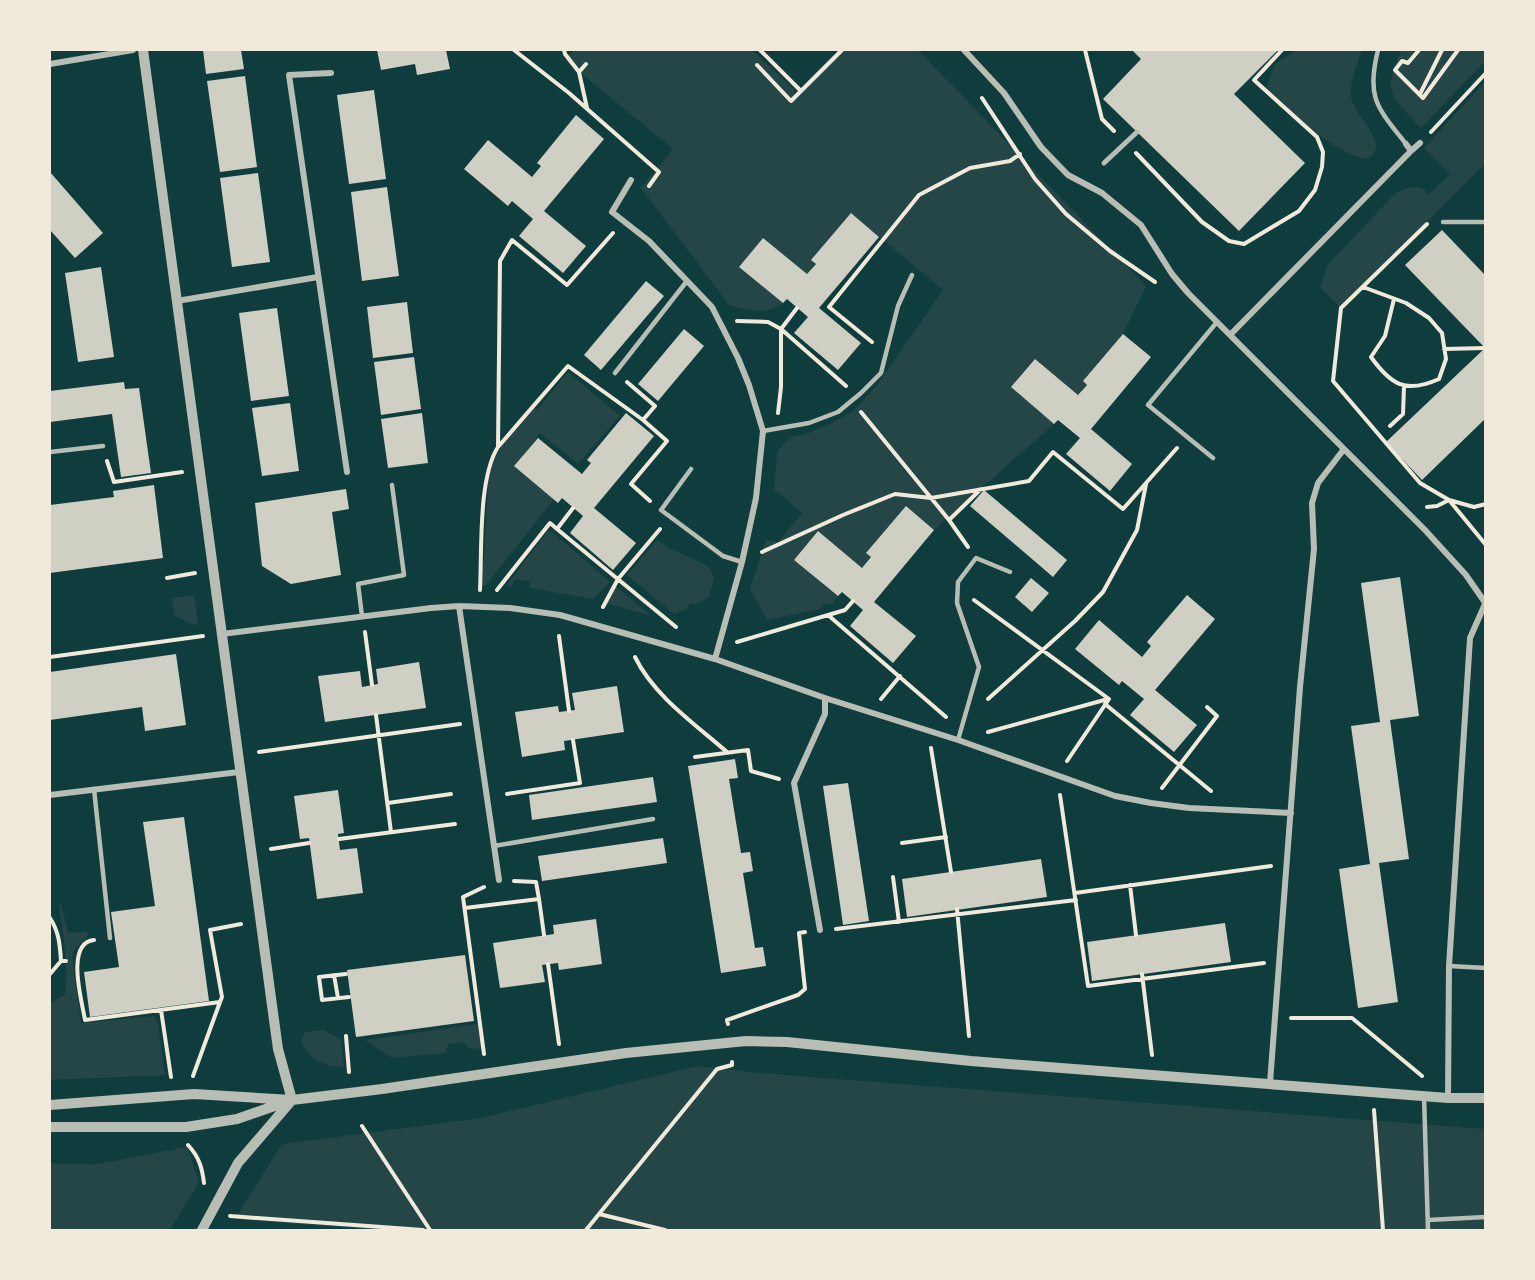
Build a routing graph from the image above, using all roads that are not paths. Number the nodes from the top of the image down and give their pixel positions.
1 (133, 50) edge
2 (143, 50) edge
3 (964, 50) edge
4 (1378, 50) edge
5 (50, 64) edge
6 (331, 73) dead end
7 (1137, 132) dead end
8 (1420, 143) road end
9 (1406, 144) joint
10 (1412, 151) junction
11 (1104, 163) dead end
12 (631, 180) dead end
13 (1443, 222) road end
14 (1485, 222) edge
15 (912, 275) dead end
16 (318, 277) junction
17 (687, 281) junction
18 (176, 301) junction
19 (1217, 322) junction
20 (1231, 334) junction
21 (615, 373) road end
22 (763, 431) junction
23 (103, 446) road end
24 (1344, 449) junction
25 (50, 452) edge
26 (1214, 458) dead end
27 (691, 469) dead end
28 (347, 472) dead end
29 (392, 485) dead end
30 (742, 562) junction
31 (1010, 572) dead end
32 (1485, 604) edge
33 (459, 606) junction
34 (362, 616) junction
35 (222, 634) junction
36 (715, 659) junction
37 (825, 698) junction
38 (958, 740) junction
39 (239, 772) junction
40 (94, 789) junction
41 (50, 795) edge
42 (1291, 813) junction
43 (653, 819) dead end
44 (494, 846) junction
45 (499, 880) road end
46 (820, 930) road end
47 (110, 938) road end
48 (1449, 966) junction
49 (1485, 968) edge
50 (1270, 1083) junction
51 (1424, 1095) junction
52 (1448, 1098) junction
53 (1485, 1098) edge
54 (292, 1100) junction
55 (50, 1105) edge
56 (50, 1127) edge
57 (1485, 1217) edge
58 (1428, 1220) junction
59 (202, 1230) edge
60 (1428, 1230) edge

1 - 5 street
2 - 18 street
3 - 19 street
4 - 9 lane
6 - 16 street
7 - 11 street
8 - 10 street
9 - 10 street
10 - 20 street
12 - 17 street
13 - 14 lane
15 - 22 lane
16 - 18 street
16 - 28 street
17 - 21 lane
17 - 22 street
18 - 35 street
19 - 20 street
19 - 26 lane
20 - 24 street
22 - 30 street
23 - 25 lane
24 - 32 street
24 - 42 street
27 - 30 lane
29 - 34 lane
30 - 36 street
31 - 38 lane
32 - 48 street
33 - 34 street
33 - 36 street
33 - 44 street
34 - 35 street
35 - 39 street
36 - 37 street
37 - 38 street
37 - 46 street
38 - 42 street
39 - 40 street
39 - 54 street
40 - 41 street
40 - 47 lane
42 - 50 street
43 - 44 lane
44 - 45 street
48 - 49 lane
48 - 52 street
50 - 51 street
50 - 54 street
51 - 52 street
51 - 58 lane
52 - 53 street
54 - 55 street
54 - 56 street
54 - 59 street
57 - 58 lane
58 - 60 lane

